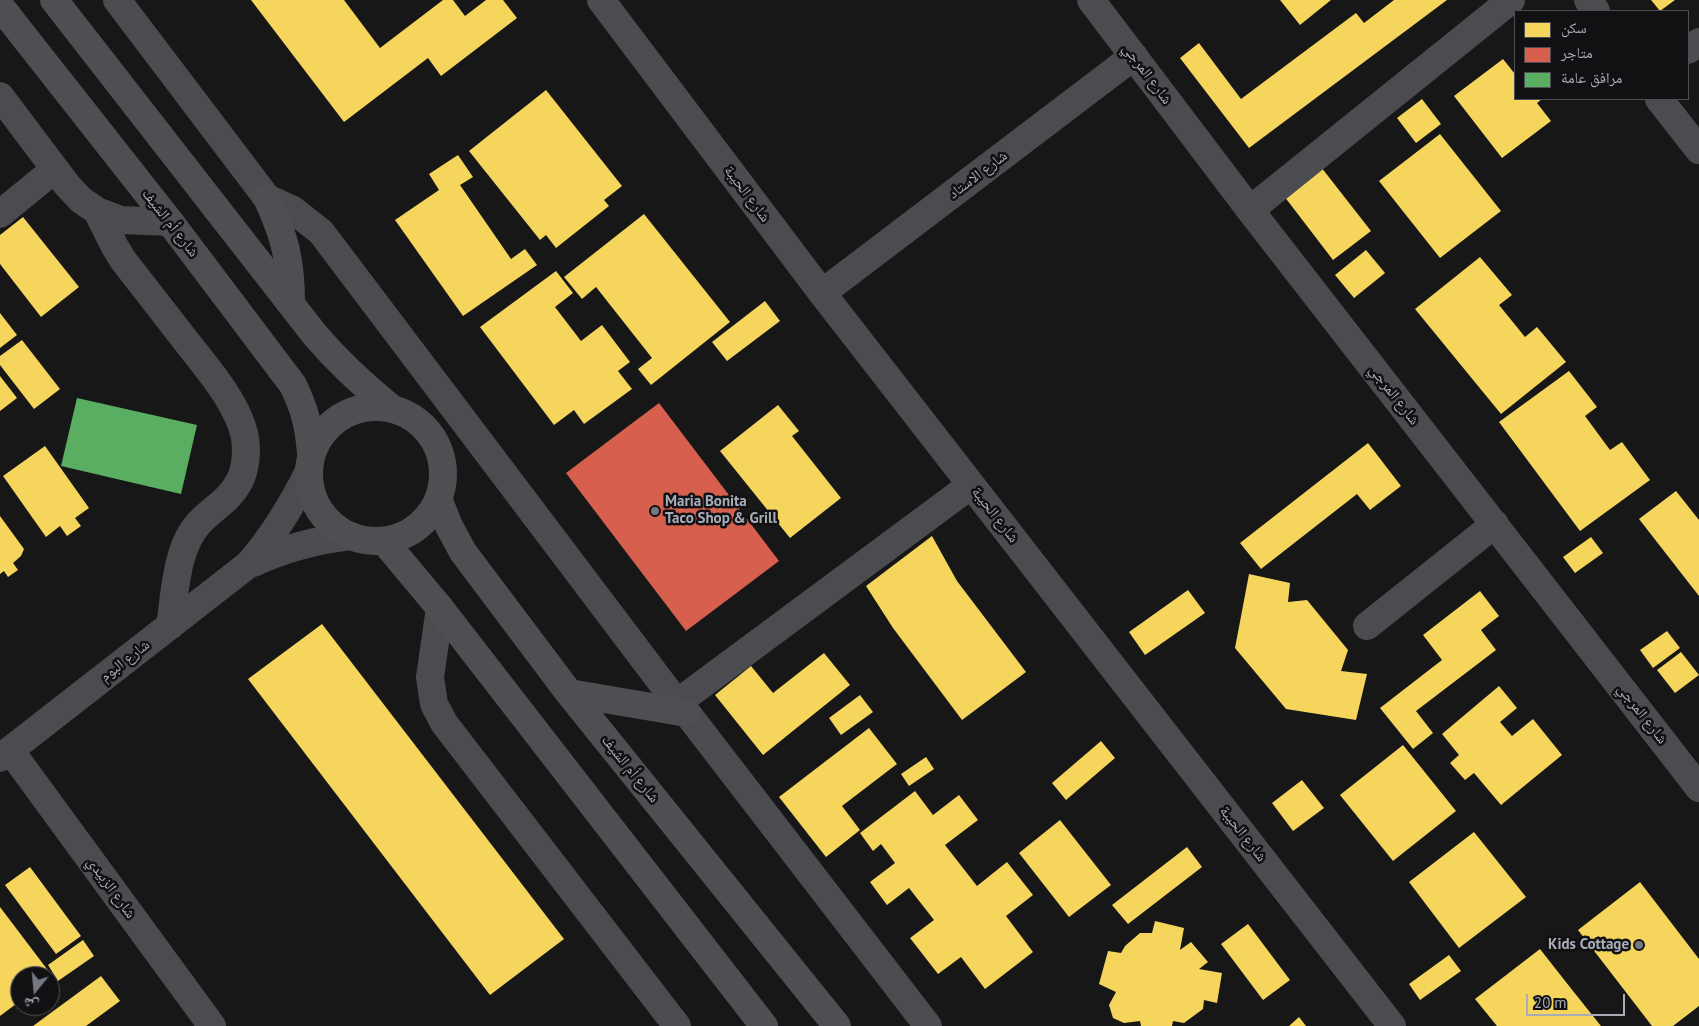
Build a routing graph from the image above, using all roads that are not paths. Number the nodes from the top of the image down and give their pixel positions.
1 (54, 0) edge
2 (117, 0) edge
3 (601, 0) edge
4 (1091, 0) edge
5 (1511, 0) edge
6 (0, 6) edge
7 (1134, 56) junction
8 (0, 96) edge
9 (1660, 100) edge
10 (1699, 150) edge
11 (55, 169) junction
12 (267, 198) junction
13 (1250, 210) junction
14 (97, 211) junction
15 (0, 214) edge
16 (170, 222) junction
17 (822, 294) junction
18 (291, 304) junction
19 (390, 407) junction
20 (310, 462) junction
21 (972, 485) junction
22 (439, 501) junction
23 (1495, 524) junction
24 (351, 536) junction
25 (384, 541) junction
26 (249, 564) junction
27 (440, 608) junction
28 (170, 626) junction
29 (1367, 626) dead end
30 (570, 693) junction
31 (682, 708) junction
32 (5, 754) edge
33 (1699, 788) edge
34 (212, 1026) edge
35 (677, 1026) edge
36 (764, 1026) edge
37 (837, 1026) edge
38 (928, 1026) edge
39 (1392, 1026) edge

1 - 18 main road
2 - 12 street
3 - 17 street, شارع الحيبة
4 - 7 street, شارع المرجي
5 - 13 street
6 - 16 main road, شارع أم الشيف
7 - 13 street, شارع المرجي
7 - 17 street, شارع الاستاد
8 - 11 street
9 - 10 street
11 - 14 street
11 - 15 street
12 - 18 main road
12 - 31 street
13 - 23 street, شارع المرجي
14 - 16 street
14 - 28 street
16 - 20 main road, شارع أم الشيف
17 - 21 street, شارع الحيبة
18 - 19 main road
19 - 20 main road
19 - 22 main road
20 - 24 main road
20 - 26 street, شارع البوم
21 - 31 street
21 - 39 street, شارع الحيبة
22 - 25 main road
22 - 30 main road, شارع أم الشيف
23 - 29 street
23 - 33 street, شارع المرجي
24 - 25 main road
24 - 26 street, شارع البوم
25 - 27 main road
26 - 28 street, شارع البوم
27 - 35 street
27 - 36 main road
28 - 32 street, شارع البوم
30 - 31 main road
30 - 37 main road, شارع أم الشيف
31 - 38 street
32 - 34 street, شارع الزبيدي

